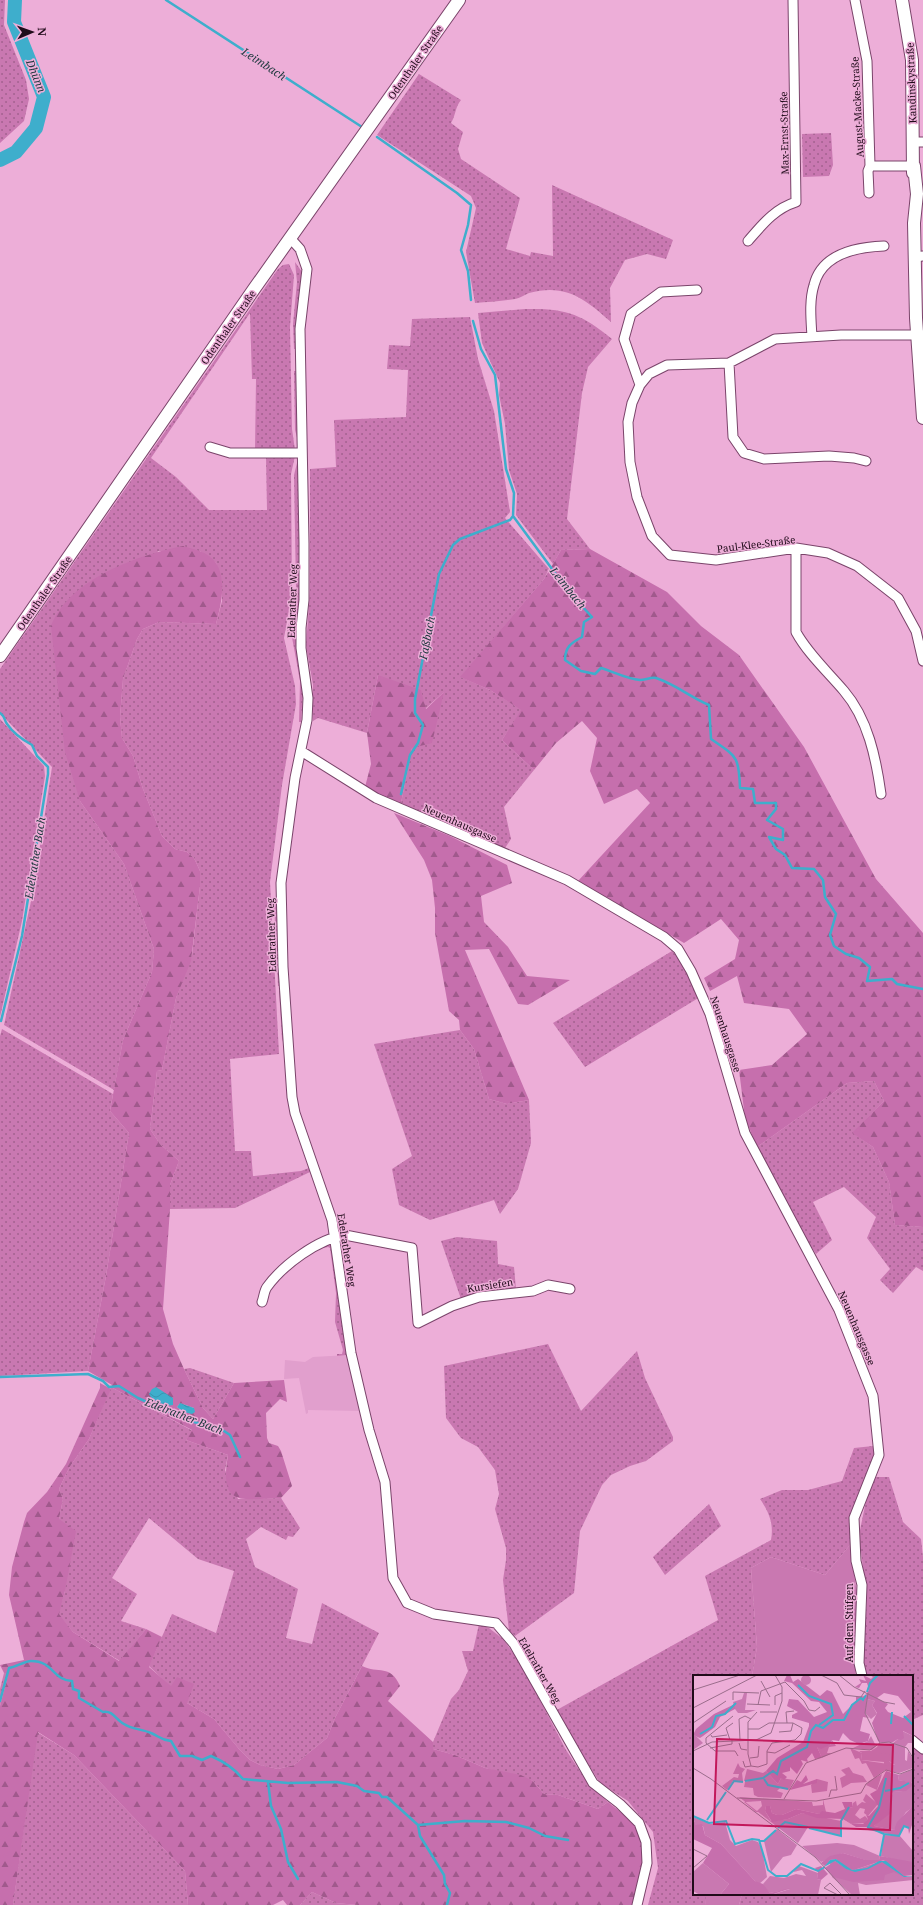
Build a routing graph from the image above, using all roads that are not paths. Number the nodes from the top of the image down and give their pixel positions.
1 (459, 0) edge
2 (793, 0) edge
3 (855, 0) edge
4 (902, 0) edge
5 (918, 142) edge
6 (870, 166) junction
7 (914, 166) junction
8 (869, 193) dead end
9 (290, 238) junction
10 (748, 241) dead end
11 (884, 246) dead end
12 (919, 256) edge
13 (697, 290) dead end
14 (920, 335) edge
15 (812, 337) junction
16 (729, 364) junction
17 (640, 385) junction
18 (923, 418) edge
19 (210, 448) dead end
20 (302, 453) junction
21 (866, 461) dead end
22 (796, 548) junction
23 (0, 656) edge
24 (923, 661) edge
25 (300, 751) junction
26 (880, 794) dead end
27 (335, 1236) junction
28 (570, 1289) dead end
29 (262, 1302) dead end
30 (879, 1455) joint
31 (862, 1675) edge
32 (913, 1741) edge
33 (923, 1749) edge
34 (637, 1905) edge

1 - 9 main road, Odenthaler Straße
2 - 10 street, Max-Ernst-Straße
3 - 6 street, August-Macke-Straße
4 - 5 main road, Kandinskystraße
5 - 7 main road, Kandinskystraße
6 - 7 street, August-Macke-Straße
6 - 8 street, August-Macke-Straße
7 - 12 main road, Kandinskystraße
9 - 20 street, Edelrather Weg
9 - 23 main road, Odenthaler Straße
11 - 15 street
12 - 14 main road, Kandinskystraße
13 - 17 street
14 - 15 street, Paul-Klee-Straße
14 - 18 main road, Kandinskystraße
15 - 16 street, Paul-Klee-Straße
16 - 17 street, Paul-Klee-Straße
16 - 21 street
17 - 22 street, Paul-Klee-Straße
19 - 20 street
20 - 25 street, Edelrather Weg
22 - 24 street, Paul-Klee-Straße
22 - 26 street
25 - 27 street, Edelrather Weg
25 - 30 street, Neuenhausgasse
27 - 28 street, Kursiefen
27 - 29 street
27 - 34 street, Edelrather Weg
30 - 31 street, Auf dem Stüfgen
32 - 33 street

